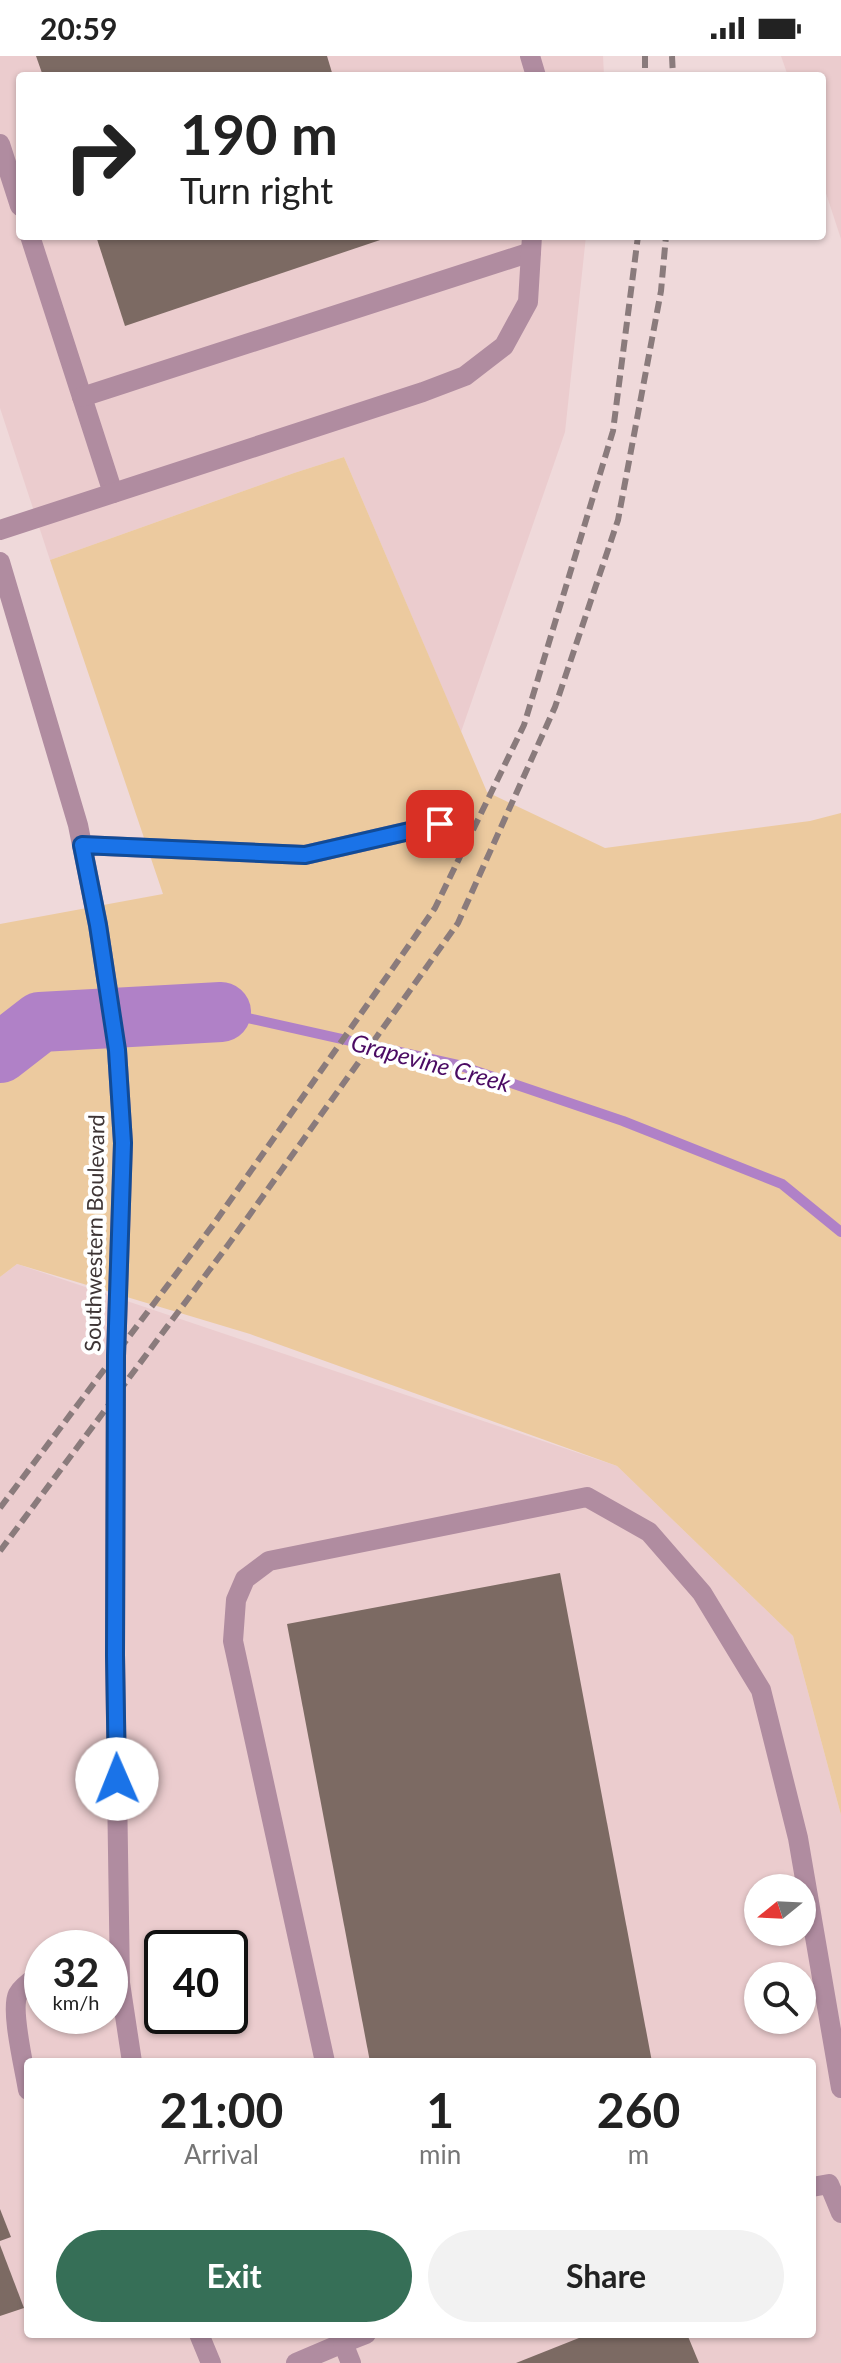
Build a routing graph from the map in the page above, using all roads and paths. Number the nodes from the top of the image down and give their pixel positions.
1 (0, 144) edge
2 (16, 194) edge
3 (31, 240) edge
4 (532, 244) edge
5 (82, 397) junction
6 (113, 493) junction
7 (0, 530) edge
8 (0, 562) edge
9 (440, 824) dead end
10 (82, 845) junction
11 (115, 1930) edge
12 (24, 1987) edge
13 (128, 2034) edge
14 (131, 2058) edge
15 (324, 2058) edge
16 (24, 2065) edge
17 (841, 2088) edge
18 (827, 2181) edge
19 (841, 2213) edge
20 (201, 2338) edge
21 (356, 2338) edge
22 (343, 2343) junction
23 (211, 2363) edge
24 (296, 2363) edge
25 (351, 2363) edge

1 - 2 street
3 - 5 street
4 - 5 street
4 - 6 street
5 - 6 street
6 - 7 street
8 - 10 street, Southwestern Boulevard
9 - 10 street
10 - 11 street, Southwestern Boulevard
12 - 16 street
13 - 14 street, Southwestern Boulevard
15 - 17 street
18 - 19 street
20 - 23 street
21 - 22 street
22 - 24 street
22 - 25 street

